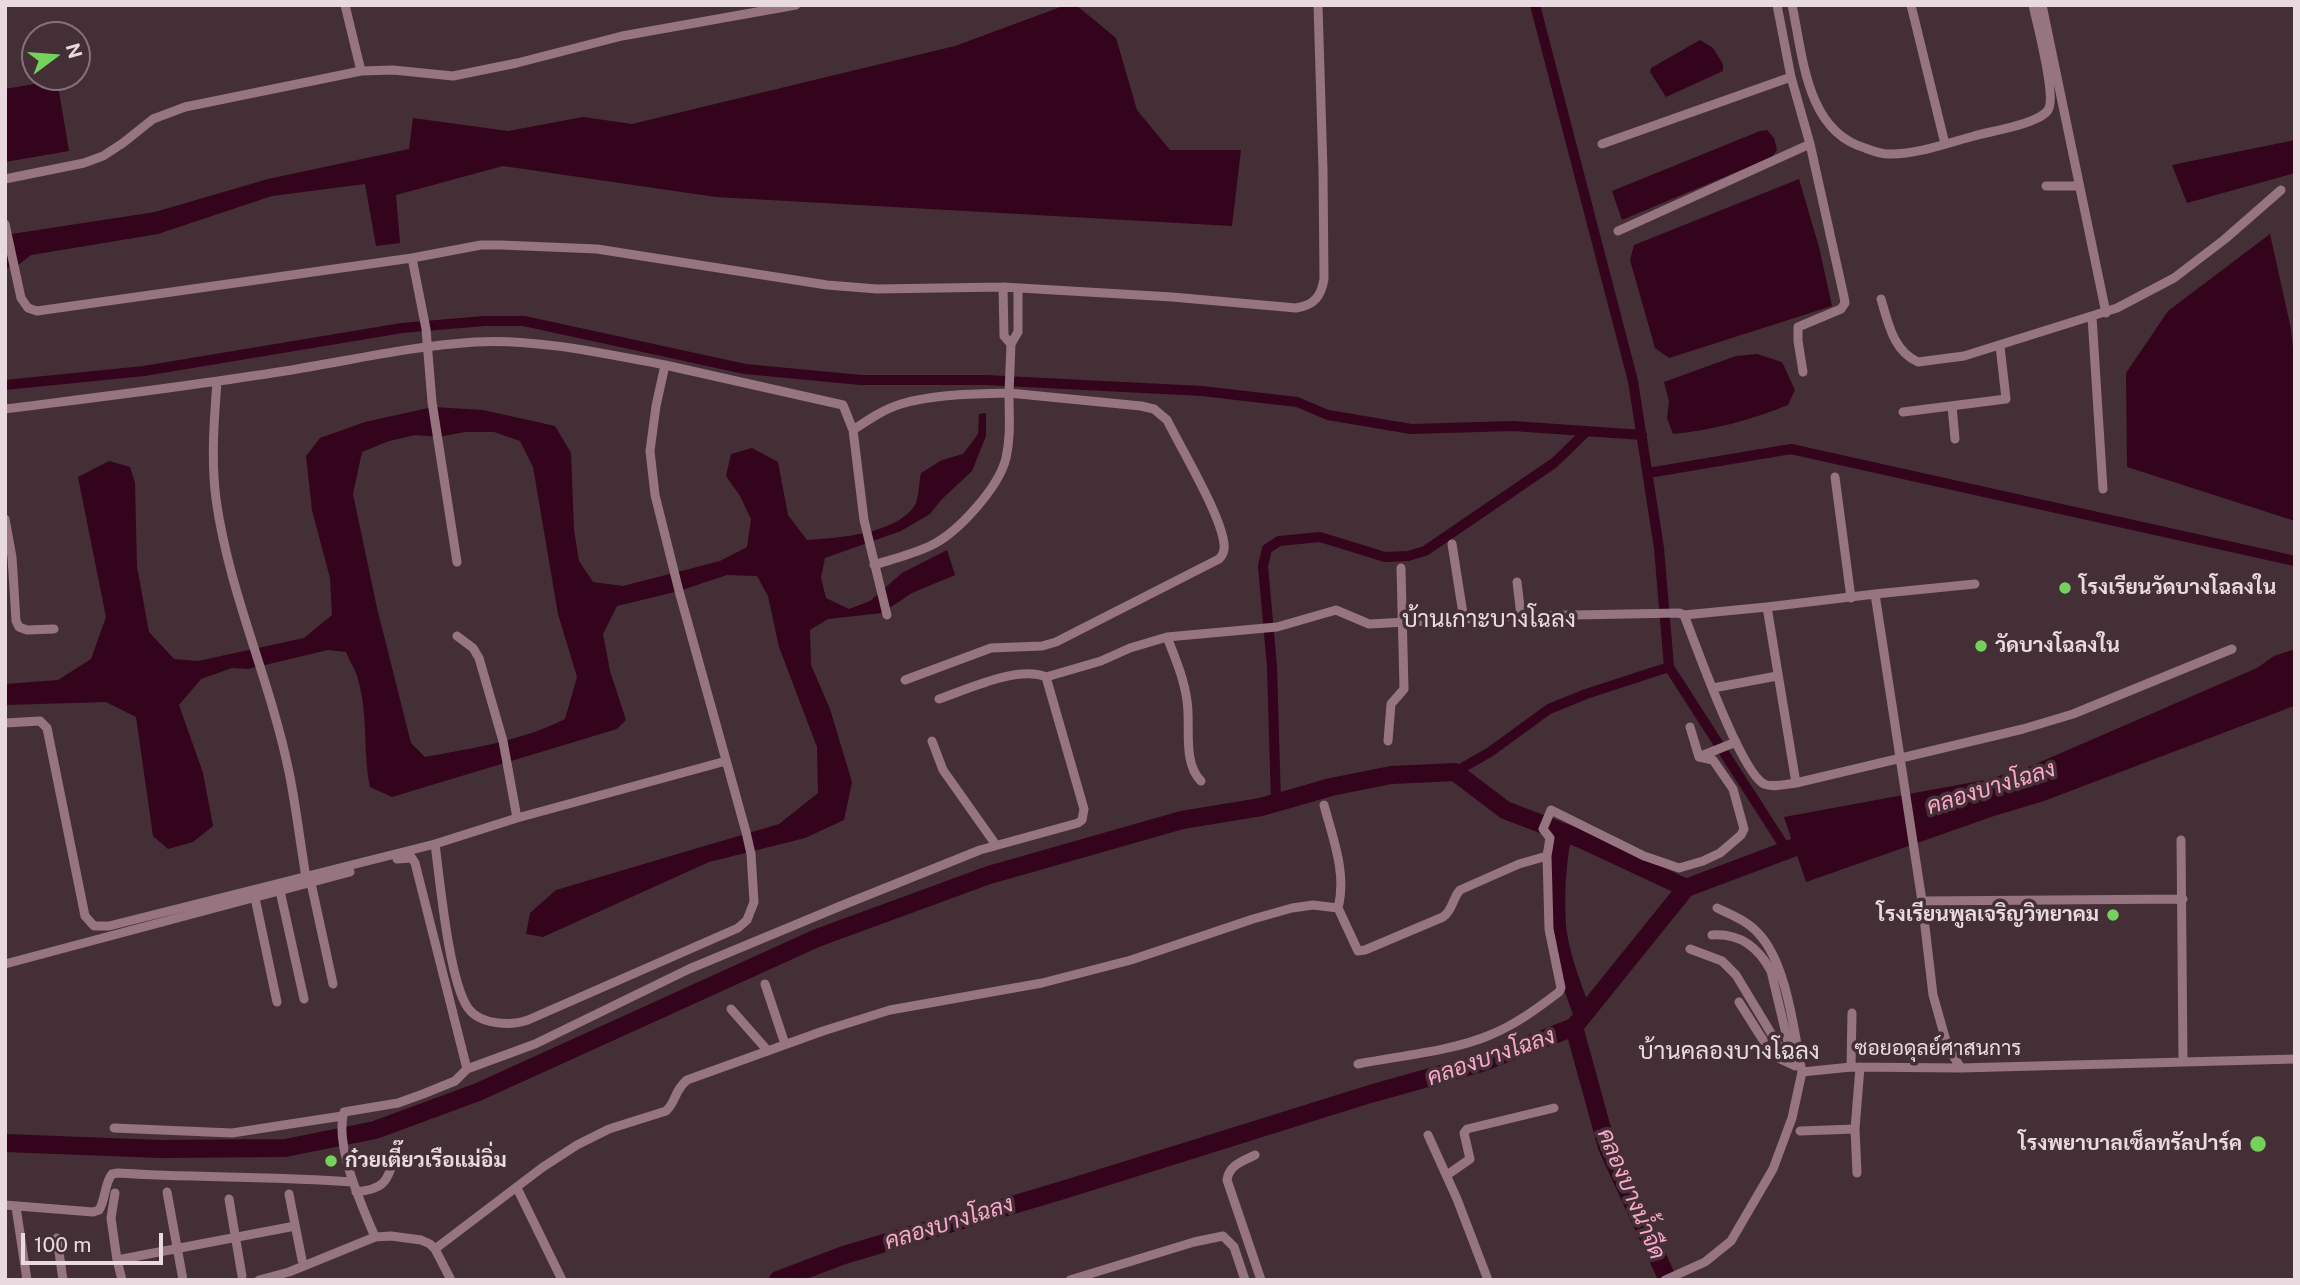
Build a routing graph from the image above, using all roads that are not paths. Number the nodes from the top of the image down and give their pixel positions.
1 (345, 5) edge
2 (796, 5) edge
3 (1318, 5) edge
4 (1777, 5) edge
5 (1792, 5) edge
6 (1911, 5) edge
7 (2033, 5) edge
8 (2042, 5) edge
9 (361, 71) junction
10 (1791, 77) junction
11 (1602, 144) dead end
12 (1810, 144) junction
13 (1945, 144) junction
14 (5, 179) edge
15 (2046, 186) dead end
16 (2079, 186) junction
17 (2281, 190) dead end
18 (5, 224) edge
19 (1618, 231) dead end
20 (412, 258) junction
21 (1003, 287) junction
22 (1018, 288) junction
23 (1881, 299) dead end
24 (2106, 313) junction
25 (2092, 317) junction
26 (1011, 344) junction
27 (2000, 346) junction
28 (427, 347) junction
29 (665, 365) junction
30 (1803, 372) dead end
31 (217, 382) junction
32 (1009, 389) junction
33 (1952, 406) junction
34 (5, 409) edge
35 (1903, 412) dead end
36 (853, 430) junction
37 (1955, 439) dead end
38 (1835, 477) dead end
39 (2104, 489) dead end
40 (5, 519) edge
41 (1452, 544) dead end
42 (457, 562) dead end
43 (874, 565) junction
44 (1401, 568) dead end
45 (1517, 582) dead end
46 (1975, 584) dead end
47 (1875, 594) junction
48 (1851, 598) junction
49 (1767, 607) junction
50 (1682, 614) junction
51 (887, 615) dead end
52 (1521, 616) junction
53 (1464, 620) junction
54 (1401, 624) junction
55 (54, 629) dead end
56 (457, 636) dead end
57 (1167, 637) junction
58 (2232, 649) dead end
59 (1777, 676) junction
60 (1046, 677) junction
61 (905, 680) dead end
62 (1713, 688) junction
63 (939, 699) dead end
64 (5, 723) edge
65 (1690, 727) dead end
66 (932, 741) dead end
67 (1388, 741) dead end
68 (1736, 742) junction
69 (1700, 757) junction
70 (1900, 758) junction
71 (726, 761) junction
72 (1201, 781) dead end
73 (1796, 783) junction
74 (1324, 805) dead end
75 (517, 818) junction
76 (2181, 840) dead end
77 (435, 844) junction
78 (996, 845) junction
79 (1546, 856) junction
80 (309, 880) junction
81 (280, 891) junction
82 (255, 898) junction
83 (2183, 899) junction
84 (1922, 901) junction
85 (1338, 908) junction
86 (1717, 908) dead end
87 (1712, 935) dead end
88 (1690, 949) dead end
89 (5, 964) edge
90 (333, 984) dead end
91 (765, 984) dead end
92 (304, 999) dead end
93 (277, 1002) dead end
94 (1740, 1002) dead end
95 (731, 1009) dead end
96 (1852, 1013) dead end
97 (785, 1044) junction
98 (767, 1050) junction
99 (1791, 1052) junction
100 (2295, 1059) edge
101 (2183, 1062) junction
102 (1793, 1063) junction
103 (1358, 1064) dead end
104 (1856, 1067) junction
105 (1961, 1068) junction
106 (467, 1069) junction
107 (1802, 1072) junction
108 (1553, 1108) dead end
109 (342, 1121) junction
110 (114, 1128) dead end
111 (1855, 1129) junction
112 (1800, 1131) dead end
113 (1428, 1135) dead end
114 (395, 1155) dead end
115 (1255, 1155) dead end
116 (1857, 1173) dead end
117 (1447, 1175) junction
118 (352, 1182) junction
119 (517, 1188) junction
120 (167, 1192) dead end
121 (356, 1192) junction
122 (115, 1193) dead end
123 (289, 1194) dead end
124 (229, 1199) dead end
125 (5, 1205) edge
126 (16, 1208) junction
127 (295, 1226) junction
128 (374, 1237) junction
129 (57, 1238) dead end
130 (236, 1238) junction
131 (176, 1249) junction
132 (435, 1249) junction
133 (117, 1260) junction
134 (302, 1260) dead end
135 (242, 1276) dead end
136 (27, 1280) edge
137 (63, 1280) edge
138 (122, 1280) edge
139 (183, 1280) edge
140 (260, 1280) edge
141 (451, 1280) edge
142 (562, 1280) edge
143 (1070, 1280) edge
144 (1245, 1280) edge
145 (1261, 1280) edge
146 (1488, 1280) edge
147 (1665, 1280) edge

1 - 9 street
2 - 9 street
3 - 22 street
4 - 10 street
5 - 13 street
6 - 13 street
7 - 13 street
8 - 16 street
9 - 14 street
10 - 11 street
10 - 12 street
12 - 19 street
12 - 30 street
15 - 16 street
16 - 24 street
17 - 24 street
18 - 20 street
20 - 21 street
20 - 28 street
21 - 22 street
21 - 26 street
22 - 26 street
23 - 27 street
24 - 25 street
25 - 27 street
25 - 39 street
26 - 32 street
27 - 33 street
28 - 29 street
28 - 31 street
28 - 42 street
29 - 36 street
29 - 71 street
31 - 34 street
31 - 80 street
32 - 36 street
32 - 43 street
32 - 61 street
33 - 35 street
33 - 37 street
36 - 43 street
38 - 48 street
40 - 55 street
41 - 53 street
43 - 51 street
44 - 54 street
45 - 52 street
46 - 47 street
47 - 48 street
47 - 70 street
48 - 49 street
49 - 50 street
49 - 59 street
50 - 52 street
50 - 62 street
52 - 53 street
53 - 54 street
54 - 57 street
54 - 67 street
56 - 75 street
57 - 60 street
57 - 72 street
58 - 70 street
59 - 62 street
59 - 73 street
60 - 63 street
60 - 78 street
62 - 68 street
64 - 80 street
65 - 69 street
66 - 78 street
68 - 69 street
68 - 73 street
69 - 79 street
70 - 73 street
70 - 84 street
71 - 75 street
71 - 77 street
74 - 85 street
75 - 77 street
76 - 83 street
77 - 80 street
78 - 106 street
79 - 85 street
79 - 103 street
80 - 81 street
80 - 90 street
80 - 106 street
81 - 82 street
81 - 92 street
82 - 89 street
82 - 93 street
83 - 84 street
83 - 101 street
84 - 105 street
85 - 97 street
86 - 107 street
87 - 99 street
88 - 99 street
91 - 97 street
94 - 102 street
95 - 98 street
96 - 104 street
97 - 98 street
98 - 119 street
99 - 102 street
100 - 101 street, ซอยอดุลย์ศาสนการ
101 - 105 street, ซอยอดุลย์ศาสนการ
102 - 107 street
104 - 105 street, ซอยอดุลย์ศาสนการ
104 - 107 street, ซอยอดุลย์ศาสนการ
104 - 111 street
106 - 109 street
107 - 147 street
108 - 117 street
109 - 110 street
109 - 118 street
111 - 112 street
111 - 116 street
113 - 117 street
114 - 121 street
115 - 145 street
117 - 146 street
118 - 121 street
118 - 126 street
119 - 132 street
119 - 142 street
120 - 131 street
121 - 128 street
122 - 133 street
123 - 127 street
124 - 130 street
125 - 126 street
126 - 136 street
127 - 130 street
127 - 134 street
128 - 132 street
128 - 140 street
129 - 137 street
130 - 131 street
130 - 135 street
131 - 133 street
131 - 139 street
132 - 141 street
133 - 138 street
143 - 144 street

